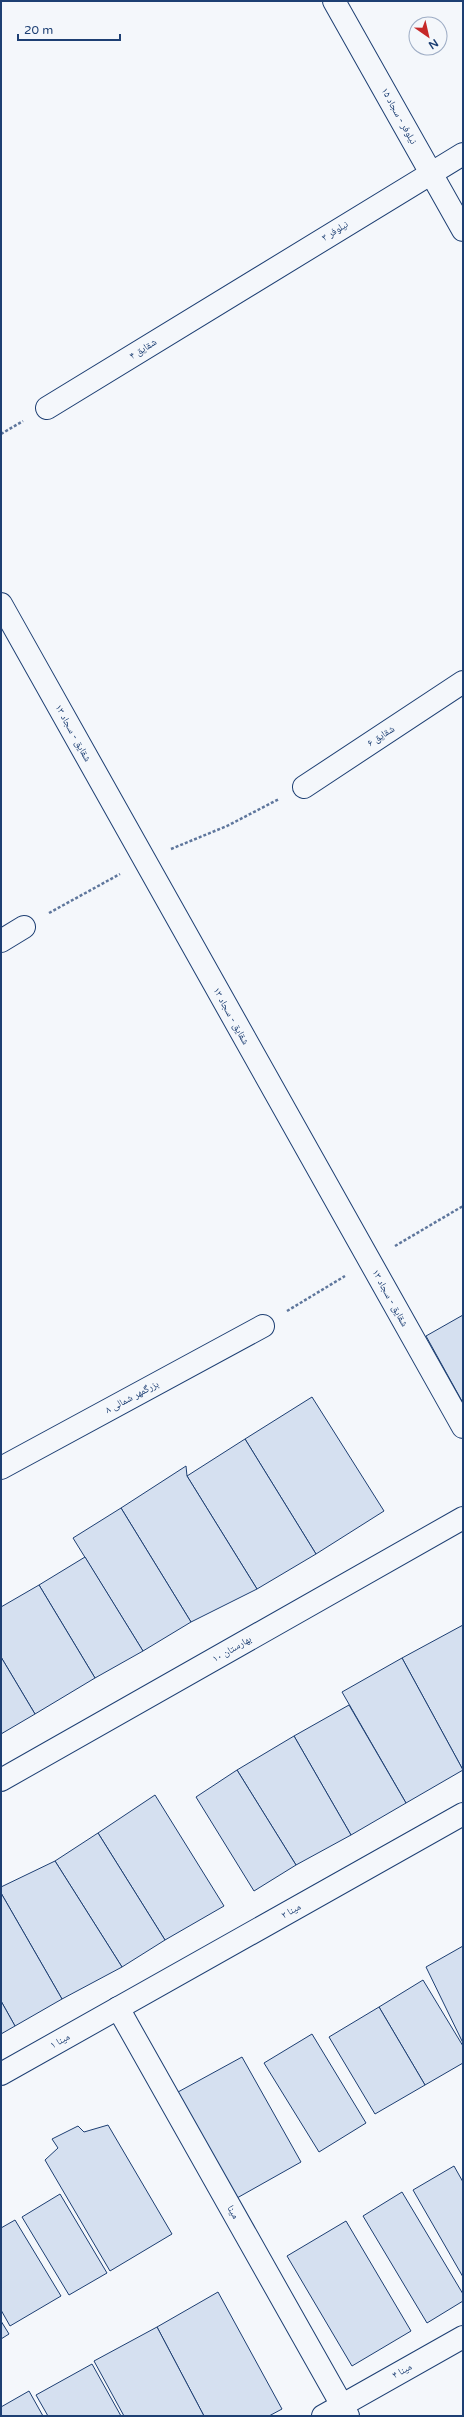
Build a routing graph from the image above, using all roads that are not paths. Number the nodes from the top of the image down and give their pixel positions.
1 (334, 1) edge
2 (463, 154) edge
3 (430, 172) junction
4 (463, 230) edge
5 (239, 290) joint
6 (47, 408) dead end
7 (1, 604) edge
8 (461, 683) edge
9 (304, 787) dead end
10 (24, 927) dead end
11 (1, 941) edge
12 (263, 1326) dead end
13 (463, 1427) edge
14 (1, 1468) edge
15 (463, 1518) edge
16 (1, 1780) edge
17 (463, 1814) edge
18 (118, 2008) junction
19 (1, 2074) edge
20 (463, 2337) edge
21 (345, 2411) edge
22 (323, 2416) edge

1 - 3 street, نیلوفر - سجاد ۱۵
2 - 3 street, نیلوفر ۳
3 - 4 street, نیلوفر - سجاد ۱۵
3 - 5 street, نیلوفر ۳
5 - 6 street, شقایق ۴
7 - 13 street, شقایق - سجاد ۱۳
8 - 9 street, شقایق ۶
10 - 11 street
12 - 14 street, بزرگمهر شمالی ۸
15 - 16 street, بهارستان ۱۰
17 - 18 street, مینا ۲
18 - 19 street, مینا ۱
18 - 21 street, مینا
20 - 21 street, مینا ۴
21 - 22 street, مینا ۴

